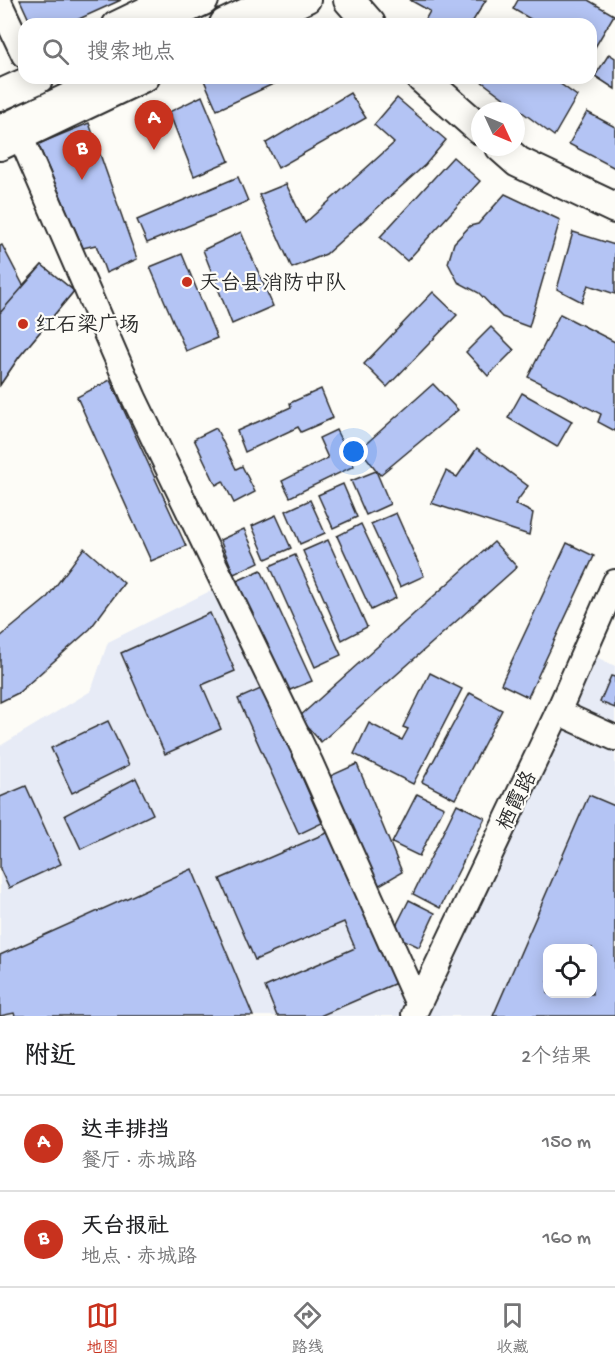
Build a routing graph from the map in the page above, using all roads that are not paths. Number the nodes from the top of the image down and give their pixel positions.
1 (165, 0) edge
2 (203, 0) edge
3 (274, 0) edge
4 (308, 0) edge
5 (349, 0) edge
6 (0, 4) edge
7 (127, 18) edge
8 (165, 18) edge
9 (237, 18) edge
10 (271, 18) edge
11 (365, 18) edge
12 (18, 43) edge
13 (18, 74) edge
14 (0, 79) edge
15 (18, 81) edge
16 (100, 84) edge
17 (132, 84) edge
18 (429, 84) edge
19 (0, 95) edge
20 (471, 121) edge
21 (9, 135) edge
22 (511, 156) edge
23 (615, 208) edge
24 (615, 582) edge
25 (558, 712) junction
26 (615, 738) edge
27 (415, 1010) edge

1 - 7 street
2 - 8 main road
3 - 9 main road
4 - 10 street
5 - 11 main road
6 - 12 street
13 - 14 street
15 - 19 main road
16 - 21 main road
17 - 21 street
18 - 20 main road
21 - 27 street
22 - 23 main road
24 - 25 street, 栖霞路
25 - 26 street
25 - 27 street, 栖霞路

